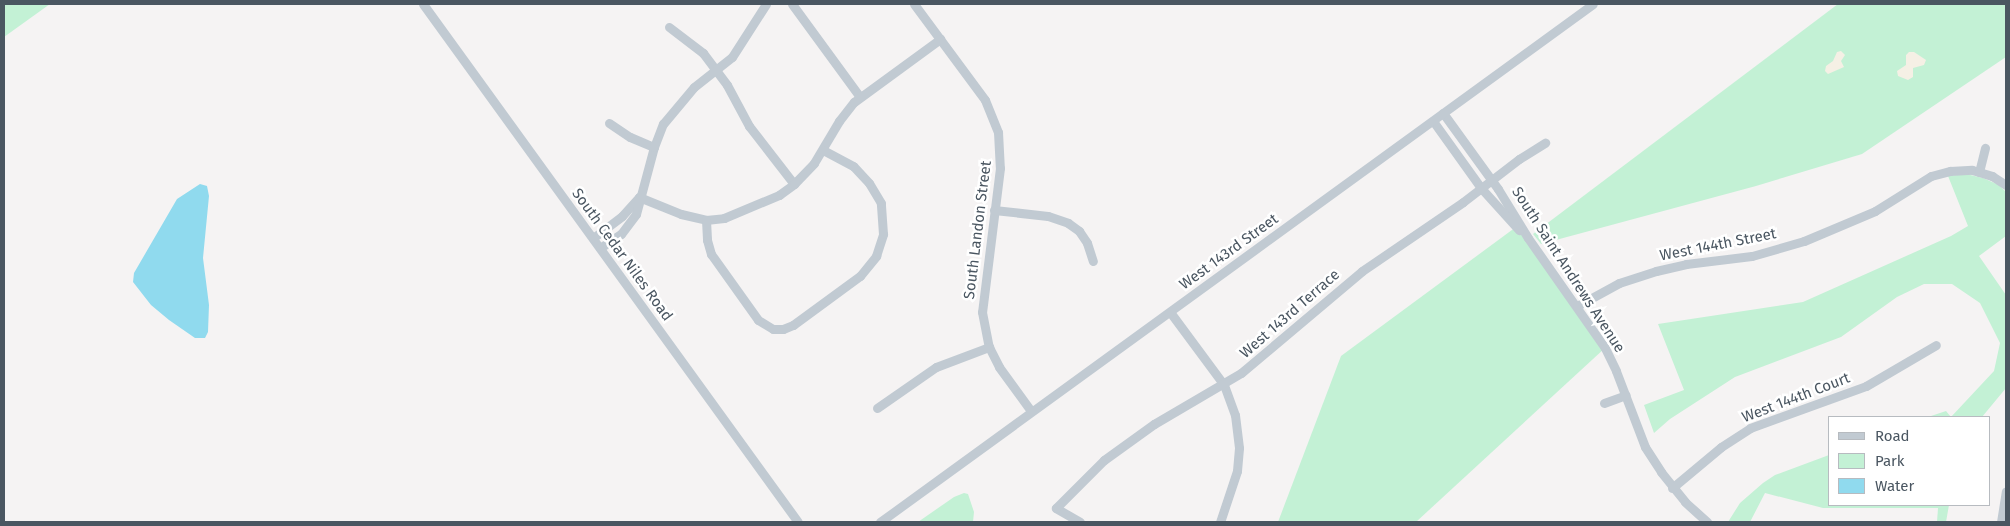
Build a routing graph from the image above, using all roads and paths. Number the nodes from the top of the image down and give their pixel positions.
1 (423, 4) edge
2 (766, 4) edge
3 (792, 4) edge
4 (914, 4) edge
5 (1593, 4) edge
6 (669, 27) dead end
7 (940, 39) junction
8 (717, 70) junction
9 (860, 97) junction
10 (1443, 114) junction
11 (1433, 121) junction
12 (610, 123) dead end
13 (1545, 143) dead end
14 (654, 147) junction
15 (1985, 148) dead end
16 (823, 150) junction
17 (1980, 172) junction
18 (1492, 179) junction
19 (794, 184) junction
20 (2006, 185) edge
21 (1481, 188) junction
22 (639, 197) junction
23 (994, 210) junction
24 (706, 220) junction
25 (593, 238) junction
26 (1528, 238) junction
27 (600, 248) junction
28 (1093, 261) dead end
29 (1577, 306) junction
30 (1170, 312) junction
31 (1936, 345) dead end
32 (989, 348) junction
33 (1224, 385) junction
34 (1626, 394) junction
35 (1604, 403) dead end
36 (877, 408) dead end
37 (1031, 411) junction
38 (1672, 488) junction
39 (2006, 491) edge
40 (798, 522) edge
41 (880, 522) edge
42 (1080, 522) edge
43 (1220, 522) edge
44 (1707, 522) edge
45 (2001, 522) edge

1 - 25 street, South Cedar Niles Road
2 - 8 street
3 - 9 street
4 - 7 street, South Landon Street
5 - 10 street, West 143rd Street
6 - 8 street
7 - 9 street
7 - 23 street, South Landon Street
8 - 14 street
8 - 19 street
9 - 16 street
10 - 11 street, West 143rd Street
10 - 18 street, South Saint Andrews Avenue
11 - 21 street
11 - 30 street, West 143rd Street
12 - 14 street
13 - 18 street, West 143rd Terrace
14 - 22 street
15 - 17 street
16 - 19 street
16 - 24 street
17 - 20 street
17 - 29 street, West 144th Street
18 - 21 street, West 143rd Terrace
18 - 26 street, South Saint Andrews Avenue
19 - 24 street
21 - 26 street
21 - 33 street, West 143rd Terrace
22 - 24 street
22 - 25 street
22 - 27 street
23 - 28 street
23 - 32 street, South Landon Street
25 - 27 street, South Cedar Niles Road
26 - 29 street, South Saint Andrews Avenue
27 - 40 street, South Cedar Niles Road
29 - 34 street, South Saint Andrews Avenue
30 - 33 street
30 - 37 street, West 143rd Street
31 - 38 street, West 144th Court
32 - 36 street
32 - 37 street, South Landon Street
33 - 42 street, West 143rd Terrace
33 - 43 street
34 - 35 street
34 - 38 street, South Saint Andrews Avenue
37 - 41 street, West 143rd Street
38 - 44 street, South Saint Andrews Avenue
39 - 45 street

